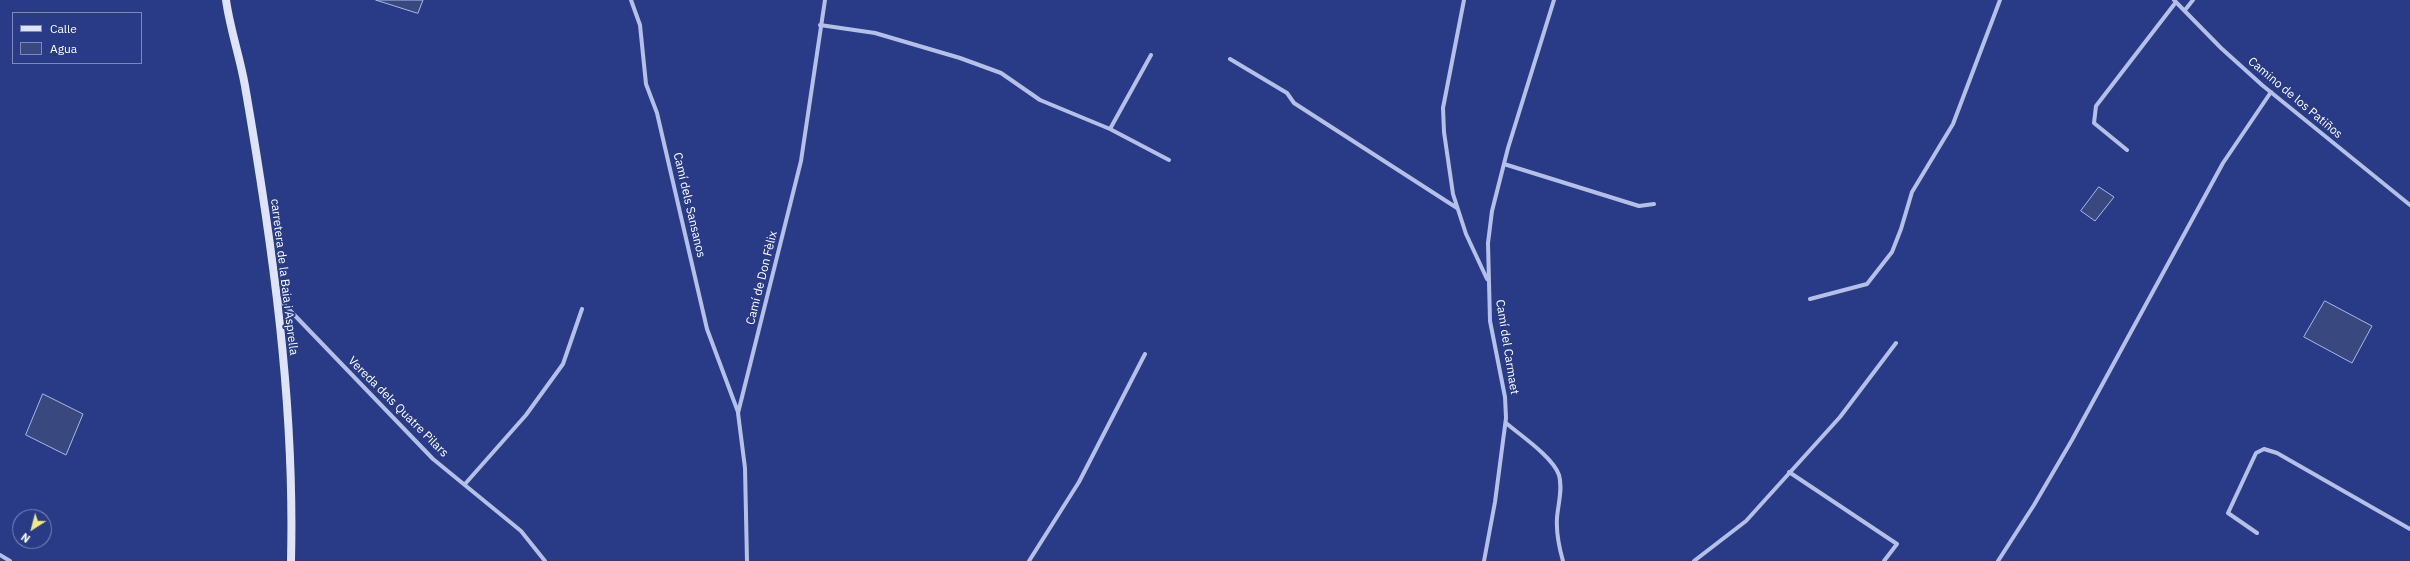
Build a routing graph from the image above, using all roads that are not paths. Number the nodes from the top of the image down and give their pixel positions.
1 (226, 0) edge
2 (631, 0) edge
3 (825, 0) edge
4 (1464, 0) edge
5 (1554, 0) edge
6 (2000, 0) edge
7 (2193, 0) edge
8 (2175, 1) edge
9 (2185, 10) junction
10 (820, 25) junction
11 (1151, 55) dead end
12 (1230, 60) dead end
13 (2271, 92) junction
14 (1110, 129) junction
15 (2127, 150) dead end
16 (1170, 160) dead end
17 (1504, 164) junction
18 (1654, 204) dead end
19 (2410, 205) edge
20 (1457, 209) junction
21 (1488, 281) junction
22 (276, 296) junction
23 (1810, 299) dead end
24 (582, 309) dead end
25 (1896, 343) dead end
26 (1145, 354) dead end
27 (738, 413) junction
28 (1506, 423) junction
29 (1789, 472) junction
30 (465, 484) junction
31 (2410, 529) edge
32 (2257, 533) dead end
33 (0, 555) edge
34 (10, 561) edge
35 (291, 561) edge
36 (545, 561) edge
37 (746, 561) edge
38 (1029, 561) edge
39 (1484, 561) edge
40 (1563, 561) edge
41 (1694, 561) edge
42 (1884, 561) edge
43 (1998, 561) edge

1 - 22 main road, carretera de la Baia i Asprella
2 - 27 street, Camí dels Sansanos
3 - 10 street, Camí de Don Fèlix
4 - 20 street
5 - 17 street, Camí del Carmaet
6 - 23 street
7 - 9 street
8 - 9 street, Camino de los Patiños
8 - 15 street
9 - 13 street, Camino de los Patiños
10 - 14 street
10 - 27 street, Camí de Don Fèlix
11 - 14 street
12 - 20 street
13 - 19 street, Camino de los Patiños
13 - 43 street
14 - 16 street
17 - 18 street
17 - 21 street, Camí del Carmaet
20 - 21 street
21 - 28 street, Camí del Carmaet
22 - 30 street, Vereda dels Quatre Pilars
22 - 35 main road, carretera de la Baia i Asprella
24 - 30 street
25 - 29 street
26 - 38 street
27 - 37 street, Camí de Don Fèlix
28 - 39 street, Camí del Carmaet
28 - 40 street
29 - 41 street
29 - 42 street
30 - 36 street, Vereda dels Quatre Pilars
31 - 32 street
33 - 34 street

